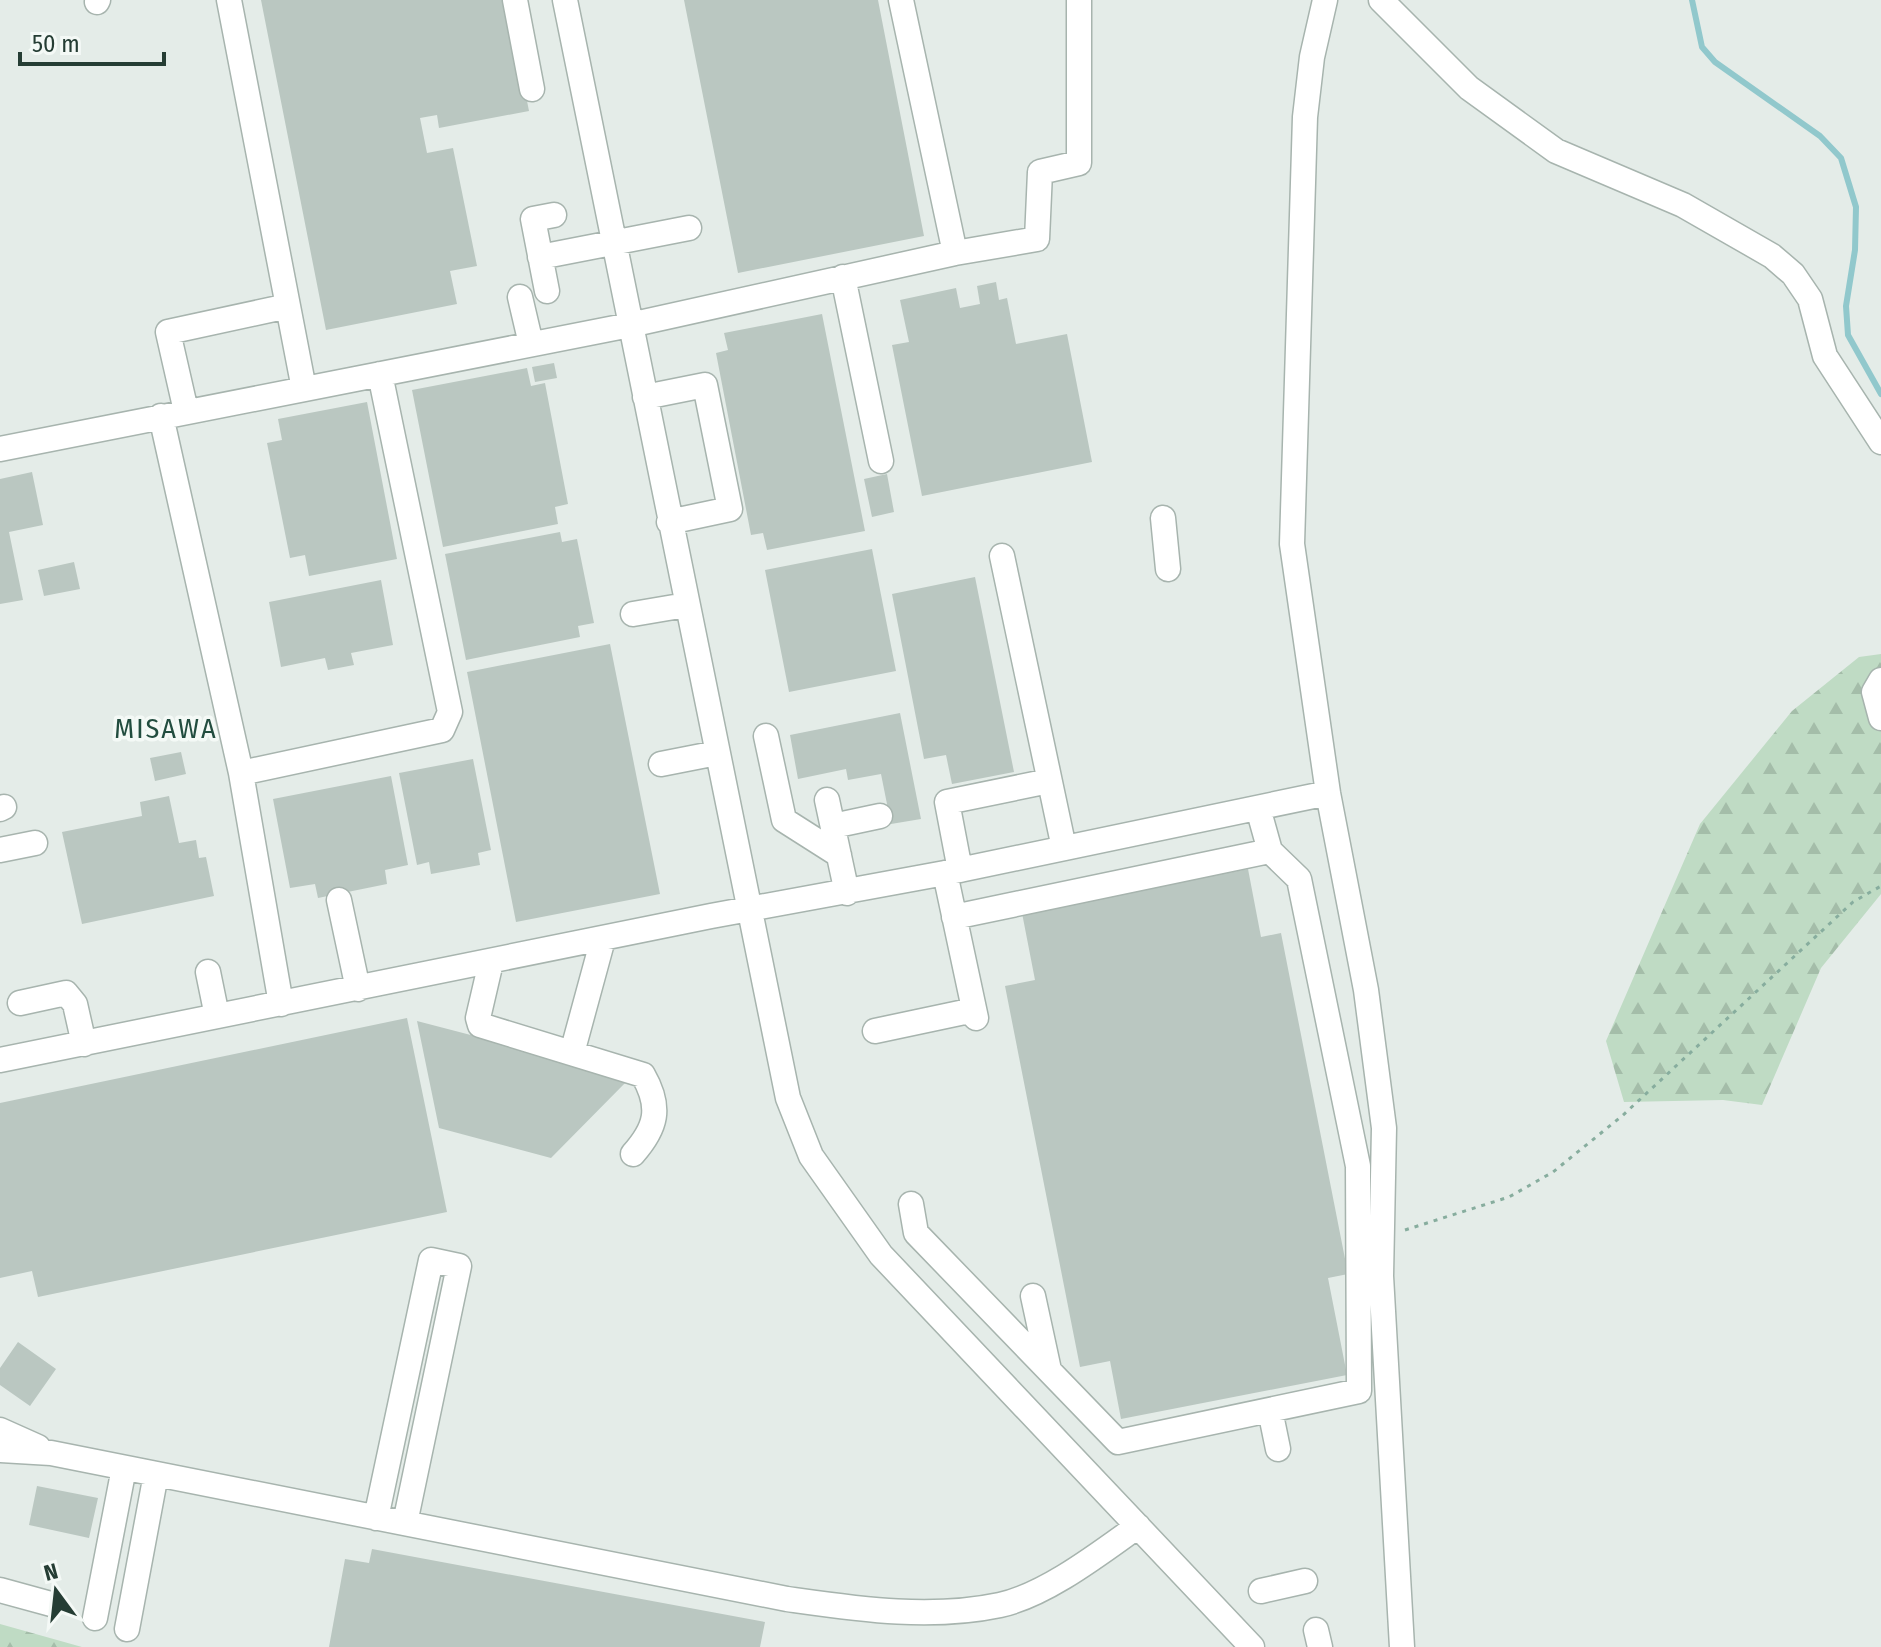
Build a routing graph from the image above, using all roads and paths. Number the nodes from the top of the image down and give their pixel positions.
1 (229, 0) edge
2 (515, 0) edge
3 (565, 0) edge
4 (901, 0) edge
5 (1079, 0) edge
6 (1325, 0) edge
7 (1381, 0) edge
8 (532, 89) dead end
9 (554, 215) dead end
10 (689, 228) dead end
11 (613, 244) junction
12 (955, 253) junction
13 (540, 257) junction
14 (843, 277) junction
15 (288, 306) junction
16 (630, 325) junction
17 (531, 344) junction
18 (380, 374) junction
19 (304, 389) junction
20 (645, 397) junction
21 (186, 411) junction
22 (161, 416) junction
23 (1881, 442) edge
24 (0, 449) edge
25 (881, 461) dead end
26 (1163, 518) dead end
27 (669, 522) junction
28 (1002, 556) dead end
29 (1168, 569) dead end
30 (686, 605) junction
31 (633, 614) dead end
32 (1881, 680) edge
33 (1881, 718) edge
34 (766, 736) dead end
35 (717, 753) junction
36 (661, 764) dead end
37 (241, 773) junction
38 (1049, 781) junction
39 (1328, 793) junction
40 (827, 800) dead end
41 (1258, 808) junction
42 (880, 816) dead end
43 (833, 826) junction
44 (35, 843) dead end
45 (1064, 848) junction
46 (0, 850) edge
47 (1270, 851) junction
48 (839, 855) junction
49 (953, 871) junction
50 (1881, 886) edge
51 (847, 893) junction
52 (339, 900) dead end
53 (749, 910) junction
54 (954, 917) junction
55 (603, 939) junction
56 (491, 962) junction
57 (208, 972) dead end
58 (358, 989) junction
59 (20, 1003) dead end
60 (281, 1004) junction
61 (217, 1016) junction
62 (875, 1031) dead end
63 (84, 1044) junction
64 (572, 1053) junction
65 (0, 1060) edge
66 (633, 1154) dead end
67 (911, 1204) dead end
68 (1382, 1237) junction
69 (1033, 1296) dead end
70 (1049, 1370) junction
71 (1270, 1410) junction
72 (0, 1430) edge
73 (1278, 1449) dead end
74 (0, 1450) edge
75 (51, 1453) junction
76 (124, 1468) junction
77 (156, 1474) junction
78 (376, 1518) junction
79 (405, 1523) junction
80 (1138, 1526) junction
81 (1305, 1581) dead end
82 (0, 1590) edge
83 (1261, 1591) dead end
84 (51, 1604) dead end
85 (95, 1618) dead end
86 (127, 1629) dead end
87 (1252, 1647) edge
88 (1402, 1647) edge

1 - 15 street
2 - 8 street
3 - 11 street
4 - 12 street
5 - 12 street
6 - 39 street
7 - 23 street
9 - 13 street
10 - 11 street
11 - 13 street
11 - 16 street
12 - 14 street
13 - 17 street
14 - 16 street
14 - 25 street
15 - 19 street
15 - 21 street
16 - 17 street
16 - 20 street
17 - 18 street
18 - 19 street
18 - 37 street
19 - 21 street
20 - 27 street
20 - 27 street
21 - 22 street
22 - 24 street
22 - 37 street
26 - 29 street
27 - 30 street
28 - 38 street
30 - 31 street
30 - 35 street
32 - 33 street
34 - 48 street
35 - 36 street
35 - 53 street
37 - 60 street
38 - 45 street
38 - 49 street
39 - 41 street
39 - 68 street
40 - 43 street
41 - 45 street
41 - 47 street
42 - 43 street
43 - 48 street
44 - 46 street
45 - 49 street
47 - 54 street
47 - 71 street
48 - 51 street
49 - 51 street
49 - 54 street
50 - 68 path
51 - 53 street
52 - 58 street
53 - 55 street
53 - 80 street
54 - 62 street
55 - 56 street
55 - 64 street
56 - 58 street
56 - 64 street
57 - 61 street
58 - 60 street
59 - 63 street
60 - 61 street
61 - 63 street
63 - 65 street
64 - 66 street
67 - 70 street
68 - 88 street
69 - 70 street
70 - 71 street
71 - 73 street
72 - 75 street
74 - 75 street
75 - 76 street
76 - 77 street
76 - 85 street
77 - 78 street
77 - 86 street
78 - 79 street
78 - 79 street
79 - 80 street
80 - 87 street
81 - 83 street
82 - 84 street

